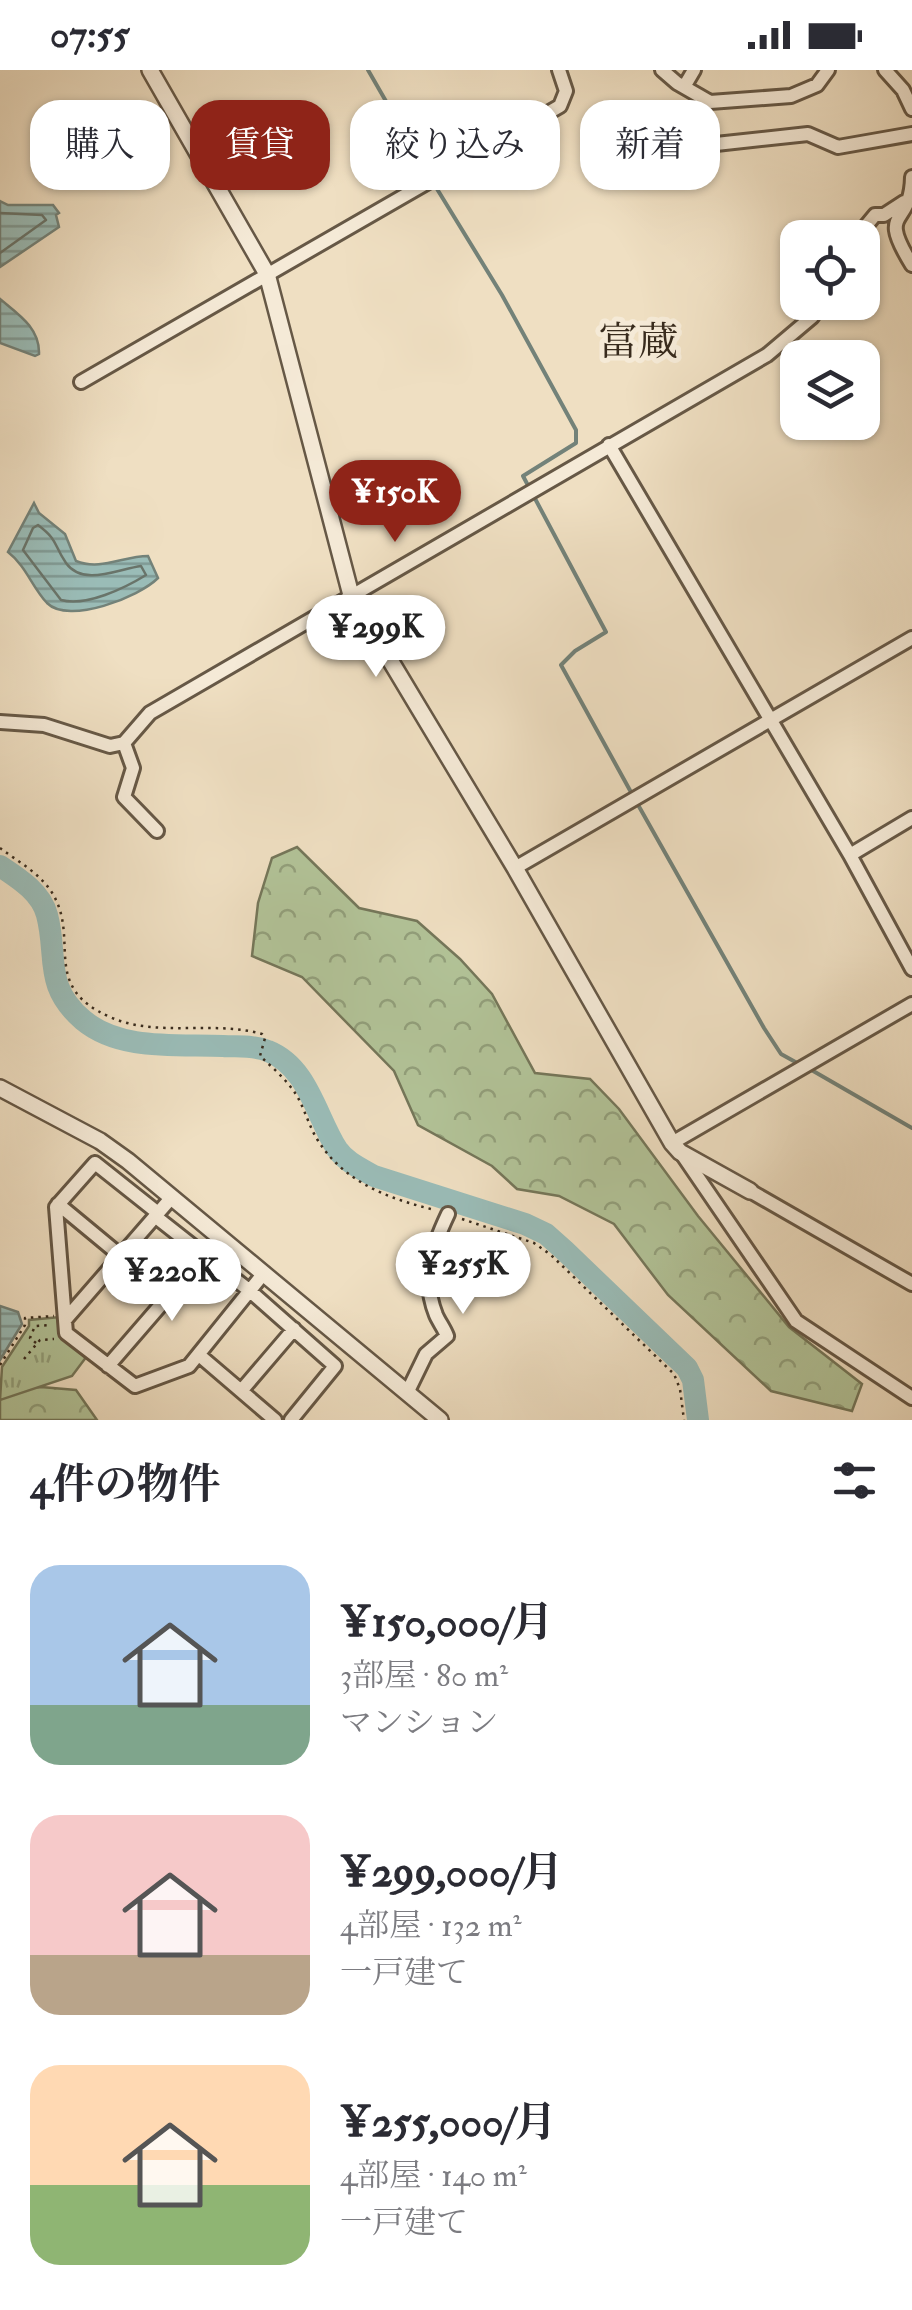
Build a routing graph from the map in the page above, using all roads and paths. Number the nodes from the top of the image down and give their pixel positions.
1 (150, 70) edge
2 (559, 70) edge
3 (662, 70) edge
4 (694, 70) edge
5 (828, 70) edge
6 (890, 71) edge
7 (684, 87) junction
8 (912, 109) edge
9 (912, 134) edge
10 (720, 144) edge
11 (912, 177) edge
12 (912, 197) edge
13 (870, 220) edge
14 (912, 265) edge
15 (267, 274) junction
16 (808, 320) edge
17 (81, 382) dead end
18 (609, 445) junction
19 (351, 595) junction
20 (912, 638) edge
21 (768, 718) junction
22 (0, 722) edge
23 (124, 743) junction
24 (912, 818) edge
25 (156, 832) dead end
26 (0, 848) edge
27 (850, 855) junction
28 (515, 868) junction
29 (912, 969) edge
30 (912, 1004) edge
31 (0, 1088) edge
32 (676, 1147) junction
33 (750, 1191) joint
34 (172, 1197) junction
35 (58, 1204) junction
36 (448, 1214) junction
37 (157, 1215) junction
38 (204, 1254) junction
39 (122, 1257) junction
40 (264, 1273) junction
41 (912, 1284) edge
42 (250, 1291) junction
43 (61, 1320) junction
44 (294, 1329) junction
45 (37, 1343) junction
46 (65, 1347) dead end
47 (199, 1355) junction
48 (24, 1360) dead end
49 (0, 1365) edge
50 (108, 1366) junction
51 (242, 1391) junction
52 (408, 1393) junction
53 (912, 1398) edge
54 (276, 1420) edge
55 (291, 1420) edge
56 (440, 1420) edge
57 (684, 1420) edge

1 - 15 street
2 - 15 street
3 - 7 street
4 - 7 street
5 - 7 street
6 - 8 street
9 - 10 street
11 - 12 street
12 - 13 street
12 - 14 street
15 - 17 street
15 - 19 street
16 - 18 street
18 - 19 street
18 - 21 street
19 - 23 street
19 - 28 street
20 - 21 street
21 - 27 street
21 - 28 street
22 - 23 street
23 - 25 street
24 - 27 street
26 - 36 path
27 - 29 street
28 - 32 street
30 - 32 street
31 - 34 street
32 - 33 street
32 - 53 street
33 - 41 street
34 - 37 street
34 - 40 street
35 - 37 street
35 - 39 street
35 - 43 street
36 - 52 street
36 - 57 path
37 - 38 street
37 - 39 street
38 - 42 street
38 - 50 street
39 - 43 street
40 - 42 street
40 - 52 street
42 - 44 street
42 - 47 street
43 - 45 path
43 - 49 path
43 - 50 street
44 - 51 street
44 - 55 street
45 - 46 path
45 - 48 path
47 - 50 street
47 - 51 street
51 - 54 street
52 - 56 street

